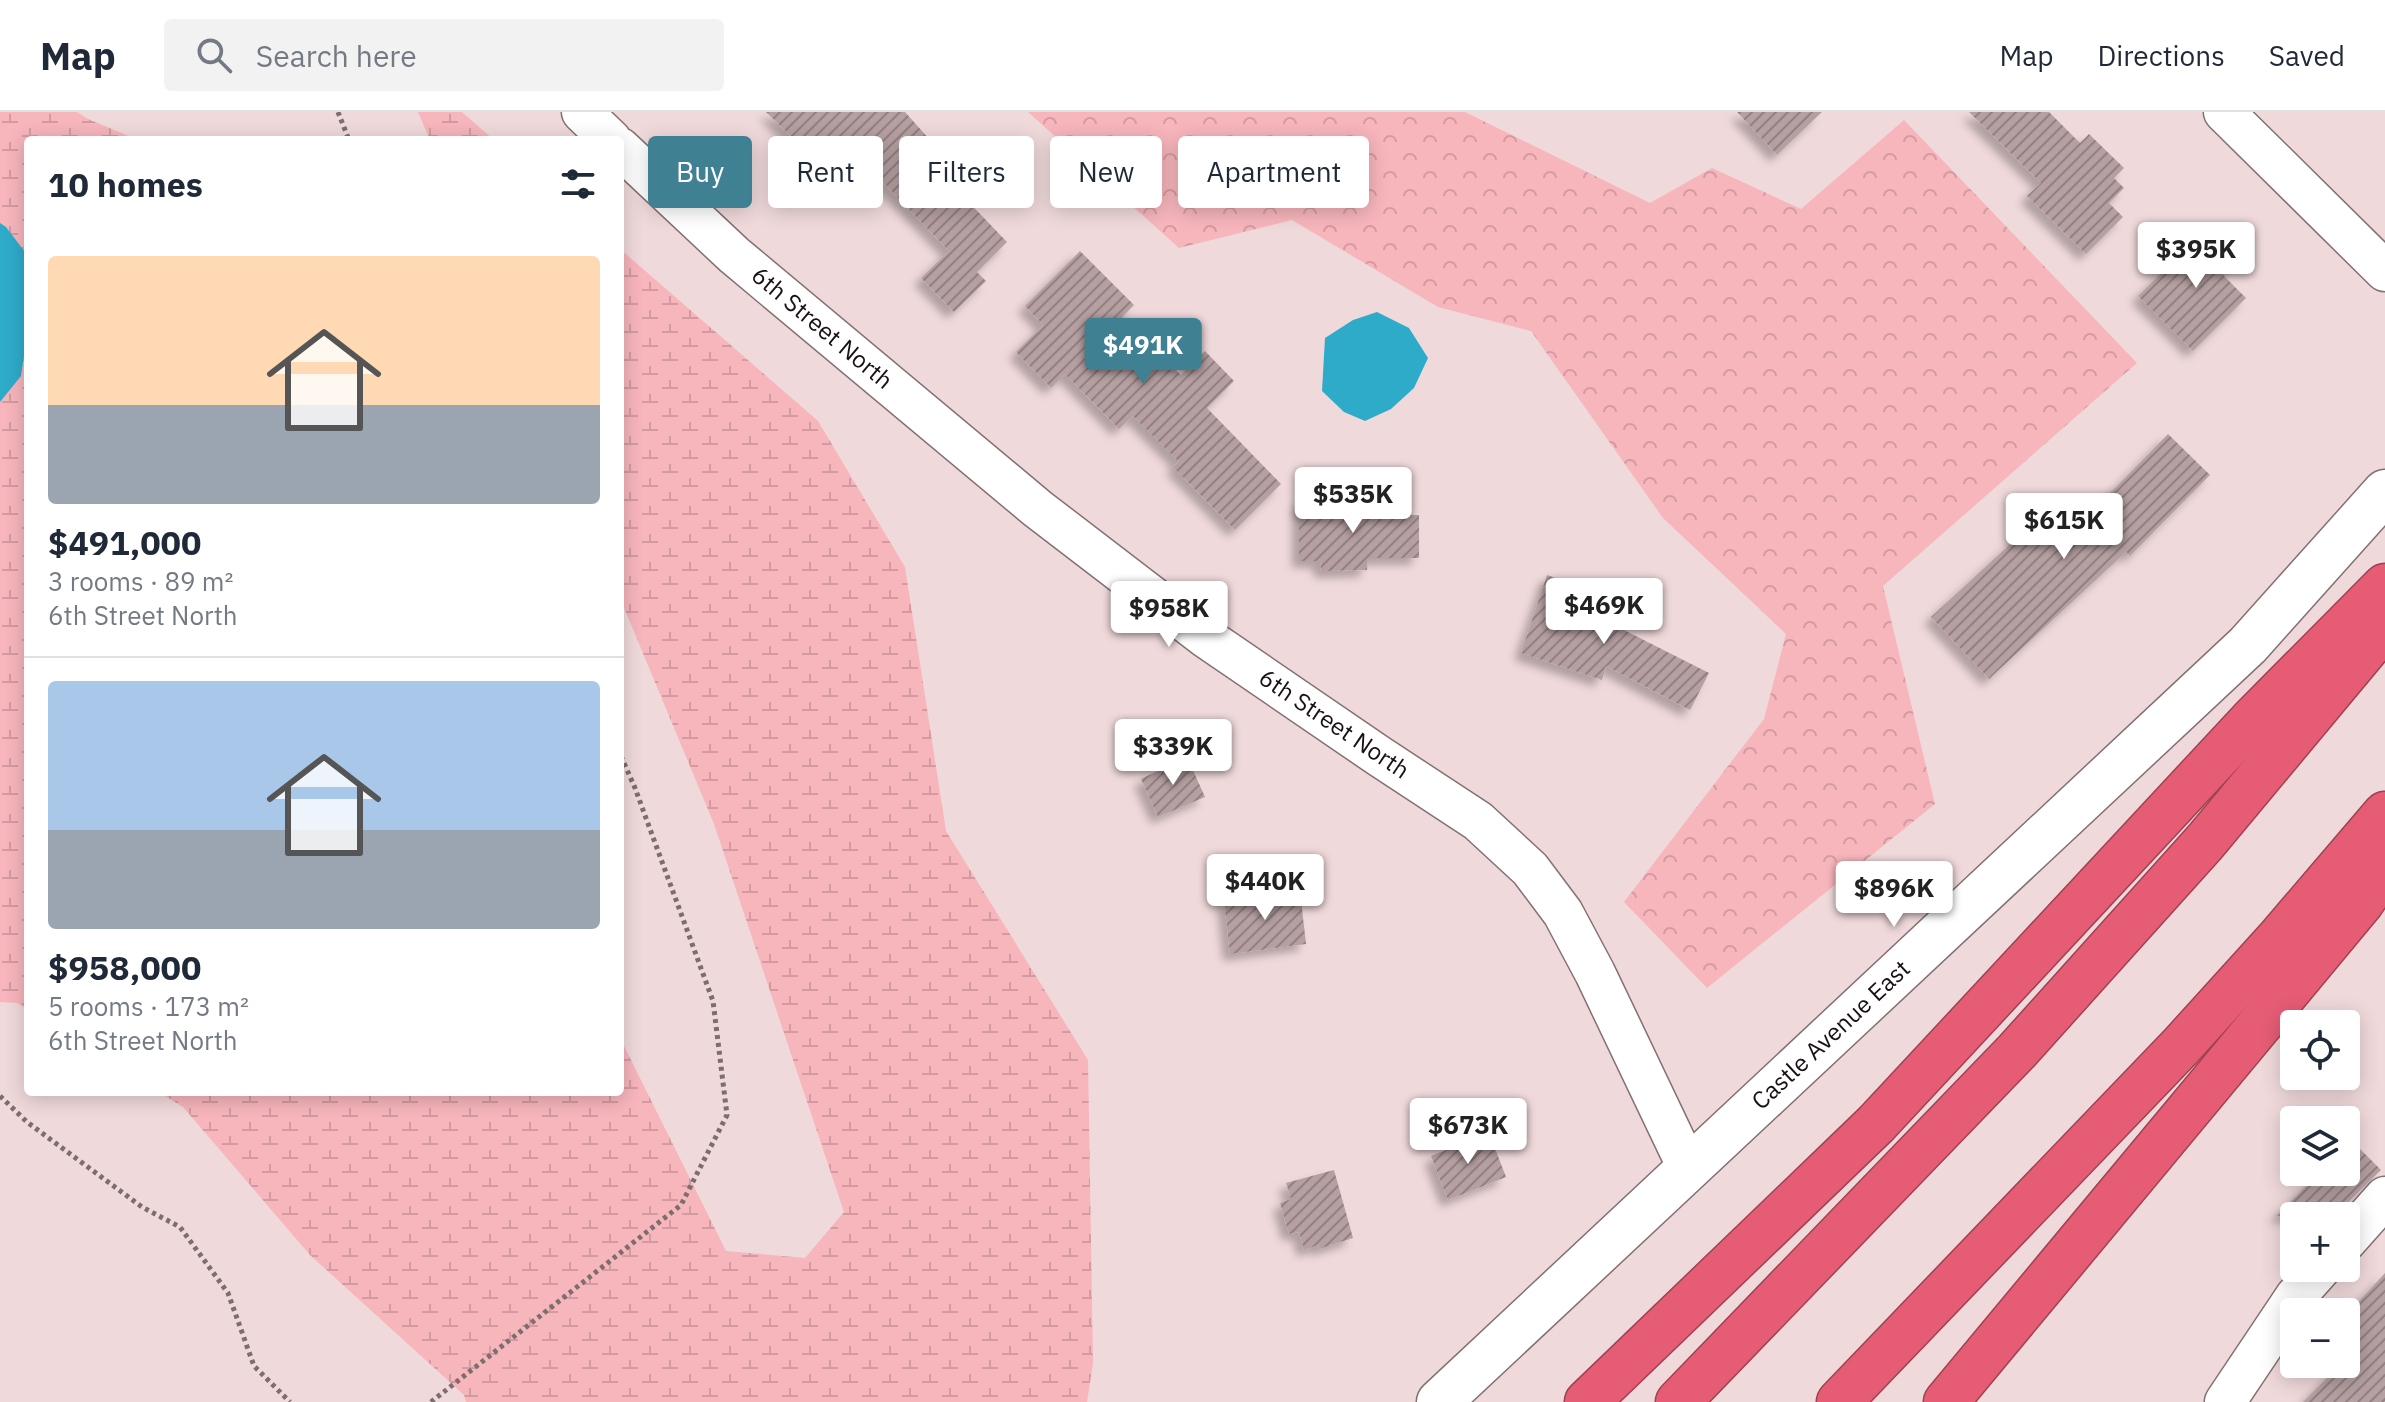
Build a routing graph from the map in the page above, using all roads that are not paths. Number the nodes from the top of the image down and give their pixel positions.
1 (582, 112) edge
2 (2224, 112) edge
3 (607, 136) edge
4 (624, 152) edge
5 (2385, 271) edge
6 (2385, 492) edge
7 (2385, 586) edge
8 (2385, 626) edge
9 (2385, 814) edge
10 (2385, 868) edge
11 (1688, 1168) junction
12 (2385, 1197) edge
13 (2360, 1225) edge
14 (2308, 1282) edge
15 (1439, 1402) edge
16 (1587, 1402) edge
17 (1678, 1402) edge
18 (1839, 1402) edge
19 (1946, 1402) edge
20 (2225, 1402) edge

1 - 3 street
2 - 5 street
4 - 11 street, 6th Street North
6 - 11 street, Castle Avenue East
7 - 16 highway
8 - 17 highway
9 - 18 highway
10 - 19 highway
11 - 15 street, Castle Avenue East
12 - 13 street
14 - 20 street

